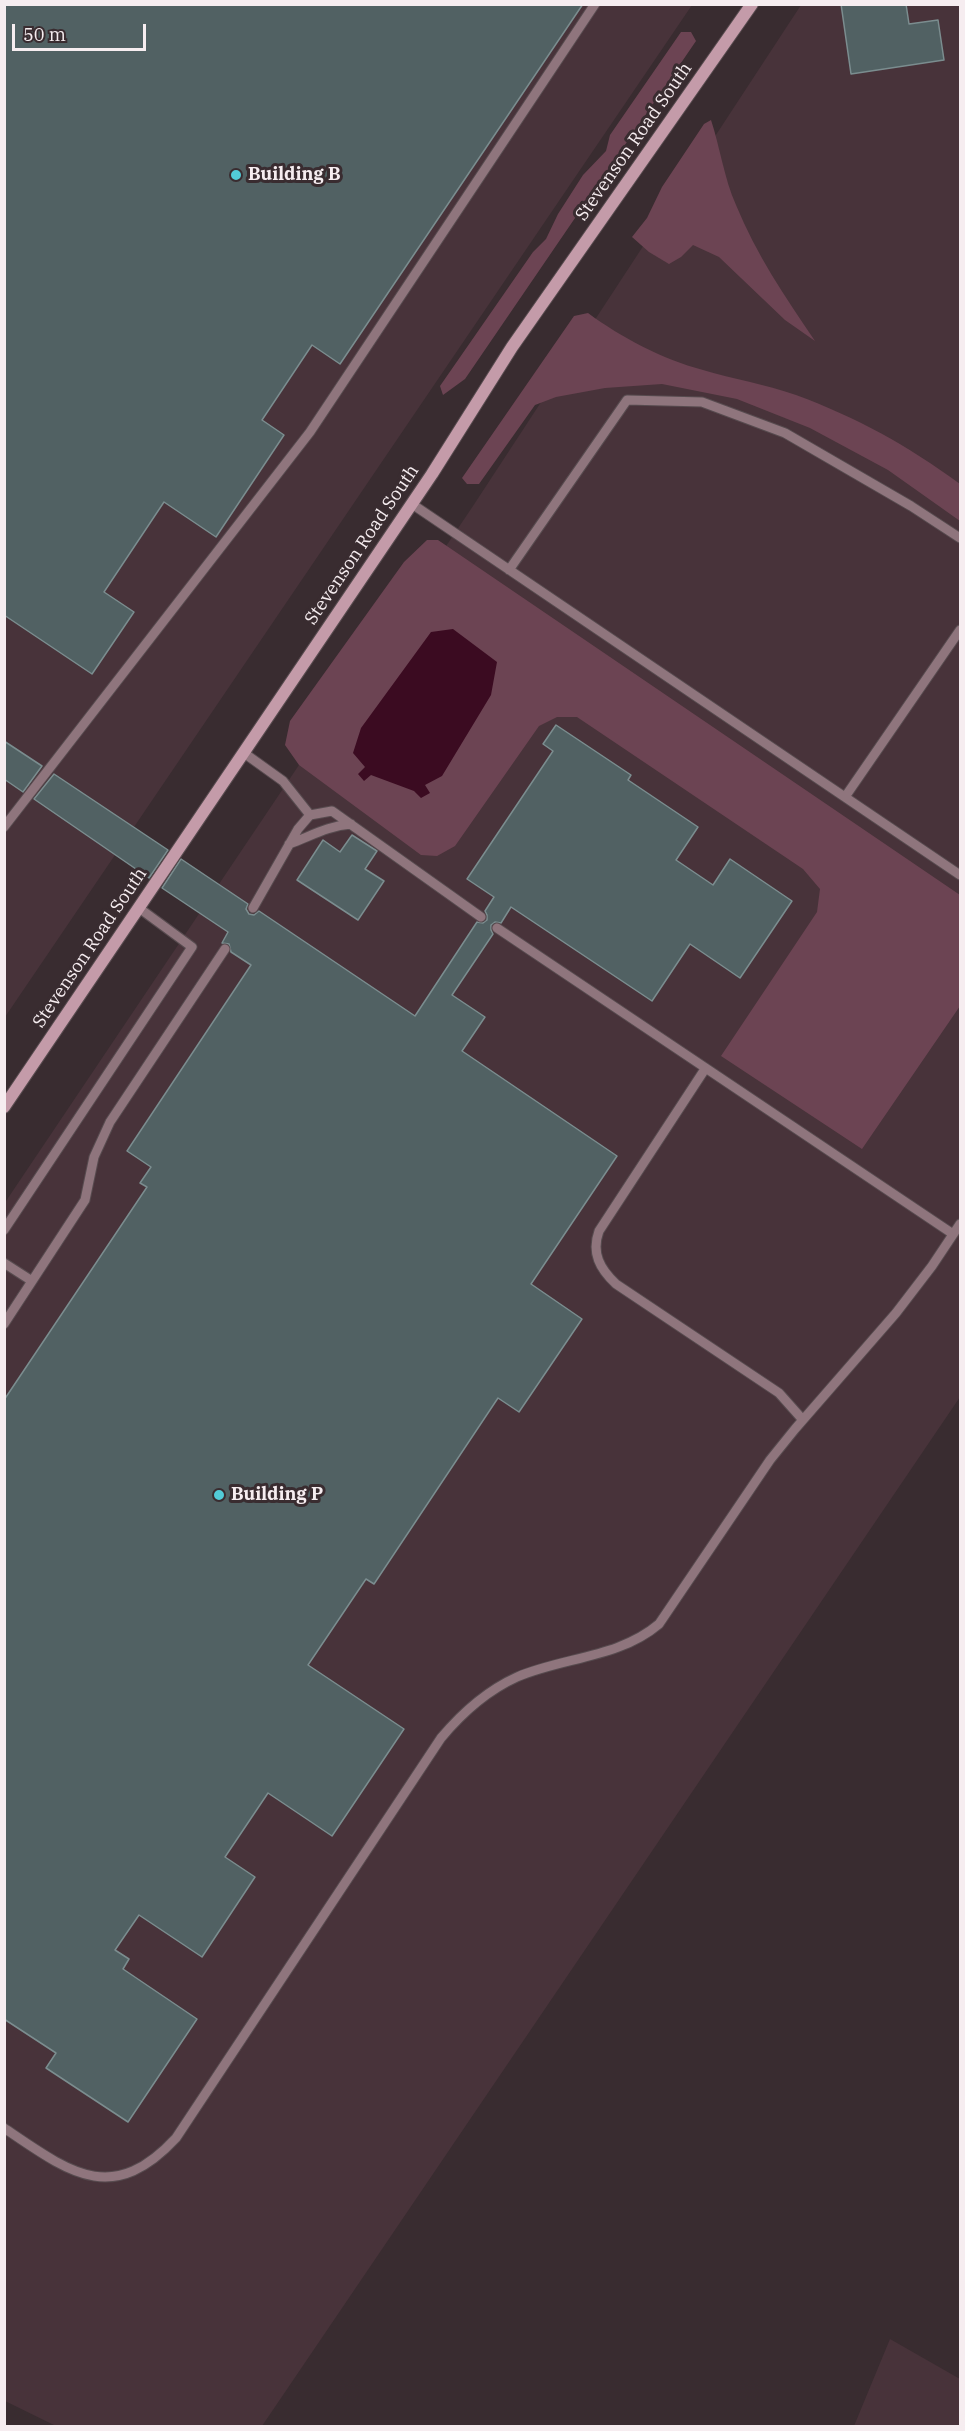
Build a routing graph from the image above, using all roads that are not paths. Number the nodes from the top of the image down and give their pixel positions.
1 (595, 4) edge
2 (752, 4) edge
3 (412, 504) junction
4 (960, 538) edge
5 (509, 570) junction
6 (960, 630) edge
7 (243, 753) junction
8 (845, 797) junction
9 (310, 815) junction
10 (351, 824) junction
11 (4, 827) edge
12 (290, 844) junction
13 (960, 875) edge
14 (139, 908) junction
15 (253, 908) dead end
16 (481, 917) dead end
17 (497, 928) dead end
18 (225, 949) dead end
19 (705, 1069) junction
20 (4, 1107) edge
21 (960, 1224) edge
22 (4, 1230) edge
23 (953, 1234) junction
24 (4, 1263) edge
25 (32, 1281) junction
26 (4, 1324) edge
27 (803, 1420) junction
28 (4, 2128) edge

1 - 11 lane
2 - 3 main road, Stevenson Road South
3 - 5 lane
3 - 7 main road, Stevenson Road South
4 - 5 lane
5 - 8 lane
6 - 8 lane
7 - 9 lane
7 - 14 main road, Stevenson Road South
8 - 13 lane
9 - 10 lane
9 - 12 lane
10 - 12 lane
10 - 16 lane
12 - 15 lane
14 - 20 main road, Stevenson Road South
14 - 22 lane
17 - 19 lane
18 - 25 lane
19 - 23 lane
19 - 27 lane
21 - 23 lane
23 - 27 lane
24 - 25 lane
25 - 26 lane
27 - 28 lane

